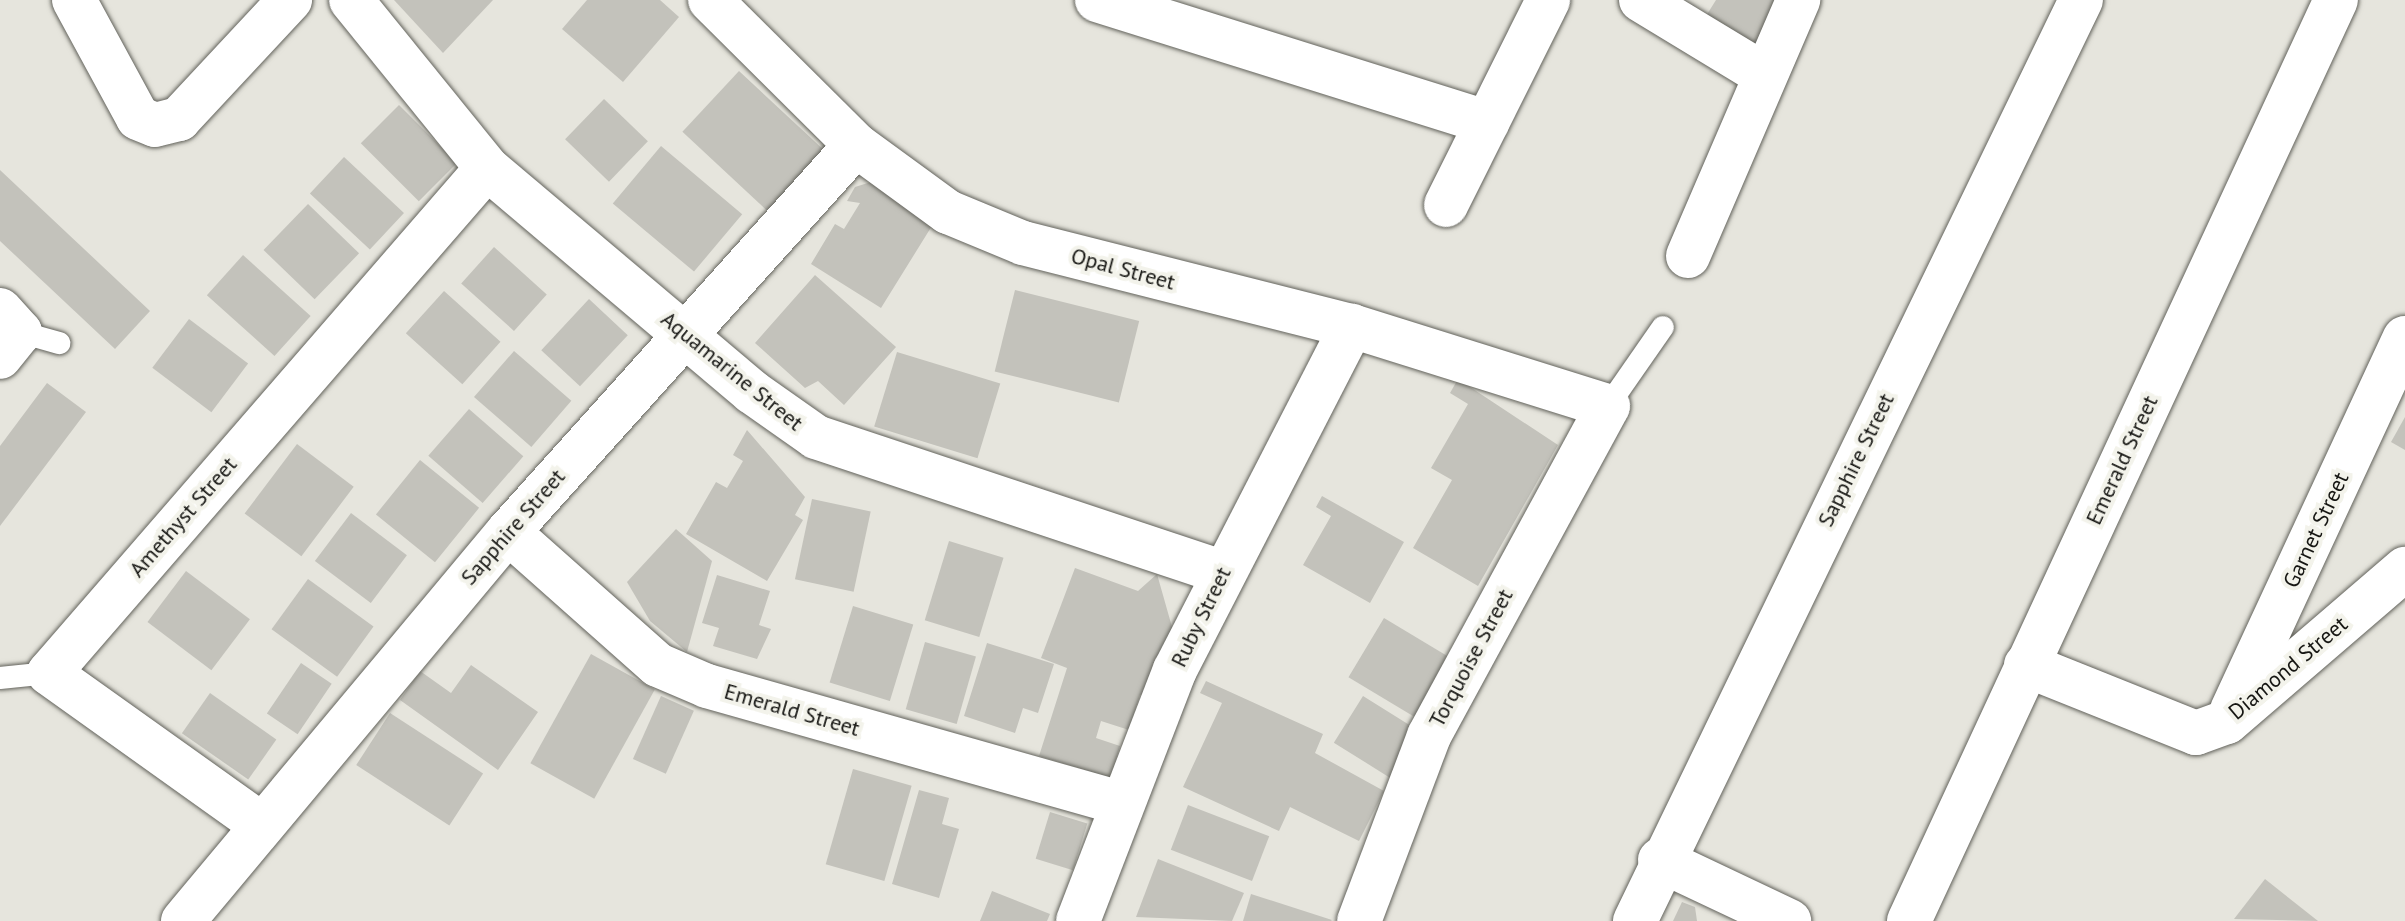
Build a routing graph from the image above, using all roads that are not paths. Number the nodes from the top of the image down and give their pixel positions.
1 (74, 0) edge
2 (290, 0) edge
3 (351, 0) edge
4 (710, 0) edge
5 (1097, 0) edge
6 (1548, 0) edge
7 (1641, 0) edge
8 (1798, 0) edge
9 (2081, 0) edge
10 (2336, 0) edge
11 (1765, 75) junction
12 (1487, 122) junction
13 (856, 145) junction
14 (487, 168) junction
15 (1446, 205) dead end
16 (1688, 256) dead end
17 (1352, 326) junction
18 (1663, 327) dead end
19 (684, 334) junction
20 (2405, 338) edge
21 (1608, 406) junction
22 (508, 532) junction
23 (2405, 569) edge
24 (1222, 572) junction
25 (2026, 665) junction
26 (49, 673) junction
27 (0, 678) edge
28 (2227, 722) junction
29 (1121, 803) junction
30 (259, 823) junction
31 (1660, 860) junction
32 (183, 921) edge
33 (1078, 921) edge
34 (1359, 921) edge
35 (1635, 921) edge
36 (1789, 921) edge
37 (1909, 921) edge

1 - 2 street
3 - 14 street, Aquamarine Street
4 - 13 street, Opal Street
5 - 12 street
6 - 12 street
7 - 11 street
8 - 11 street
9 - 31 street, Sapphire Street
10 - 25 street, Emerald Street
11 - 16 street
12 - 15 street
13 - 17 street, Opal Street
13 - 19 street, Sapphire Street
14 - 19 street, Aquamarine Street
14 - 26 street, Amethyst Street
17 - 21 street, Opal Street
17 - 24 street, Ruby Street
18 - 21 lane
19 - 22 street, Sapphire Street
19 - 24 street, Aquamarine Street
20 - 28 street, Garnet Street
21 - 34 street, Torquoise Street
22 - 29 street, Emerald Street
22 - 30 street, Sapphire Street
23 - 28 street, Diamond Street
24 - 29 street, Ruby Street
25 - 28 street, Diamond Street
25 - 37 street, Emerald Street
26 - 27 lane
26 - 30 street
29 - 33 street, Ruby Street
30 - 32 street, Sapphire Street
31 - 35 street, Sapphire Street
31 - 36 street

